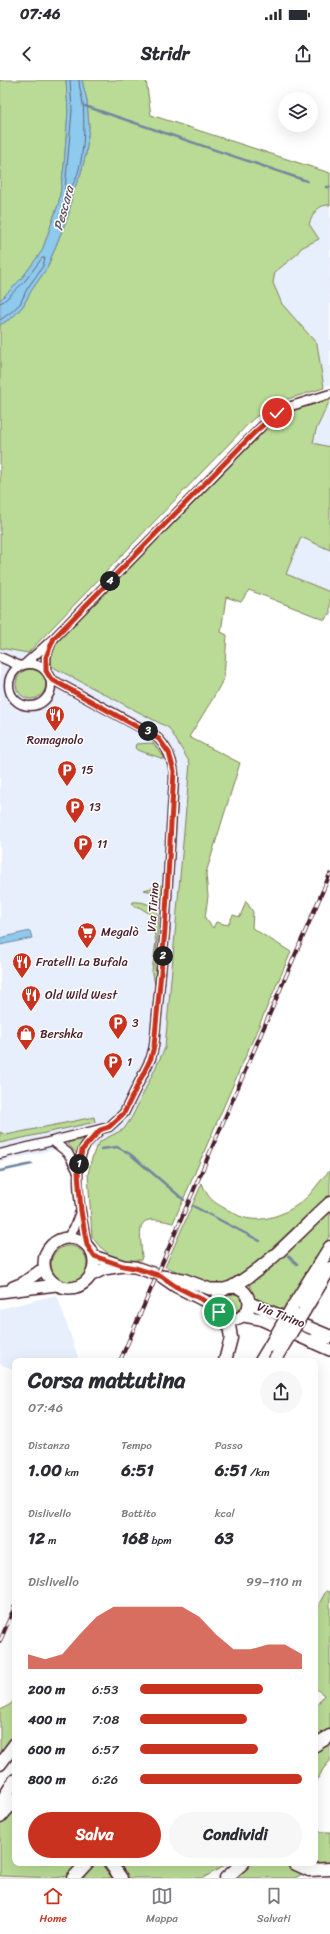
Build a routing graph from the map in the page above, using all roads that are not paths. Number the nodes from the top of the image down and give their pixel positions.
1 (330, 394) edge
2 (54, 638) junction
3 (0, 657) edge
4 (22, 665) junction
5 (46, 671) junction
6 (51, 679) junction
7 (100, 1130) junction
8 (54, 1142) junction
9 (0, 1154) edge
10 (78, 1172) junction
11 (330, 1203) edge
12 (81, 1211) junction
13 (67, 1238) junction
14 (87, 1245) junction
15 (330, 1247) edge
16 (94, 1256) junction
17 (123, 1266) junction
18 (44, 1268) junction
19 (330, 1268) edge
20 (92, 1275) junction
21 (161, 1276) junction
22 (56, 1285) junction
23 (229, 1288) junction
24 (0, 1292) edge
25 (250, 1303) junction
26 (217, 1307) junction
27 (298, 1310) junction
28 (244, 1316) junction
29 (228, 1319) junction
30 (330, 1336) edge
31 (311, 1341) junction
32 (330, 1350) edge
33 (227, 1358) edge
34 (263, 1358) edge
35 (275, 1358) edge
36 (330, 1736) edge
37 (318, 1743) edge
38 (12, 1748) edge
39 (0, 1764) edge
40 (12, 1785) edge
41 (12, 1803) edge
42 (0, 1804) edge
43 (0, 1817) edge
44 (84, 1866) edge
45 (112, 1866) edge
46 (240, 1866) edge
47 (300, 1866) edge
48 (330, 1869) edge
49 (330, 1877) edge
50 (73, 1878) edge
51 (121, 1878) edge
52 (226, 1878) edge
53 (326, 1878) edge

1 - 2 street
2 - 4 street
2 - 5 street
3 - 4 street
4 - 5 street
4 - 6 street
5 - 6 street
6 - 7 street, Via Tirino
7 - 8 street, Via Tirino
7 - 10 street
8 - 9 street, Via Tirino
8 - 10 street
10 - 12 street
11 - 23 highway
12 - 13 street
12 - 14 street
13 - 14 main road
13 - 18 main road
14 - 16 main road
15 - 27 highway
16 - 17 main road
16 - 20 main road
17 - 20 main road
17 - 21 main road
18 - 22 main road
18 - 24 main road
19 - 27 highway
20 - 22 main road
21 - 23 main road
21 - 26 main road
22 - 24 main road
23 - 25 main road
23 - 26 main road
25 - 28 main road
25 - 30 main road, Via Tirino
26 - 29 main road
27 - 34 highway, bridge
27 - 35 highway, bridge
28 - 29 main road
28 - 31 main road, Via Tirino
29 - 33 highway
30 - 31 highway
31 - 32 main road, Via Tirino
36 - 37 highway
38 - 39 highway
40 - 42 highway
41 - 43 highway
44 - 50 highway
45 - 51 highway
46 - 52 highway
47 - 48 highway
49 - 53 highway

